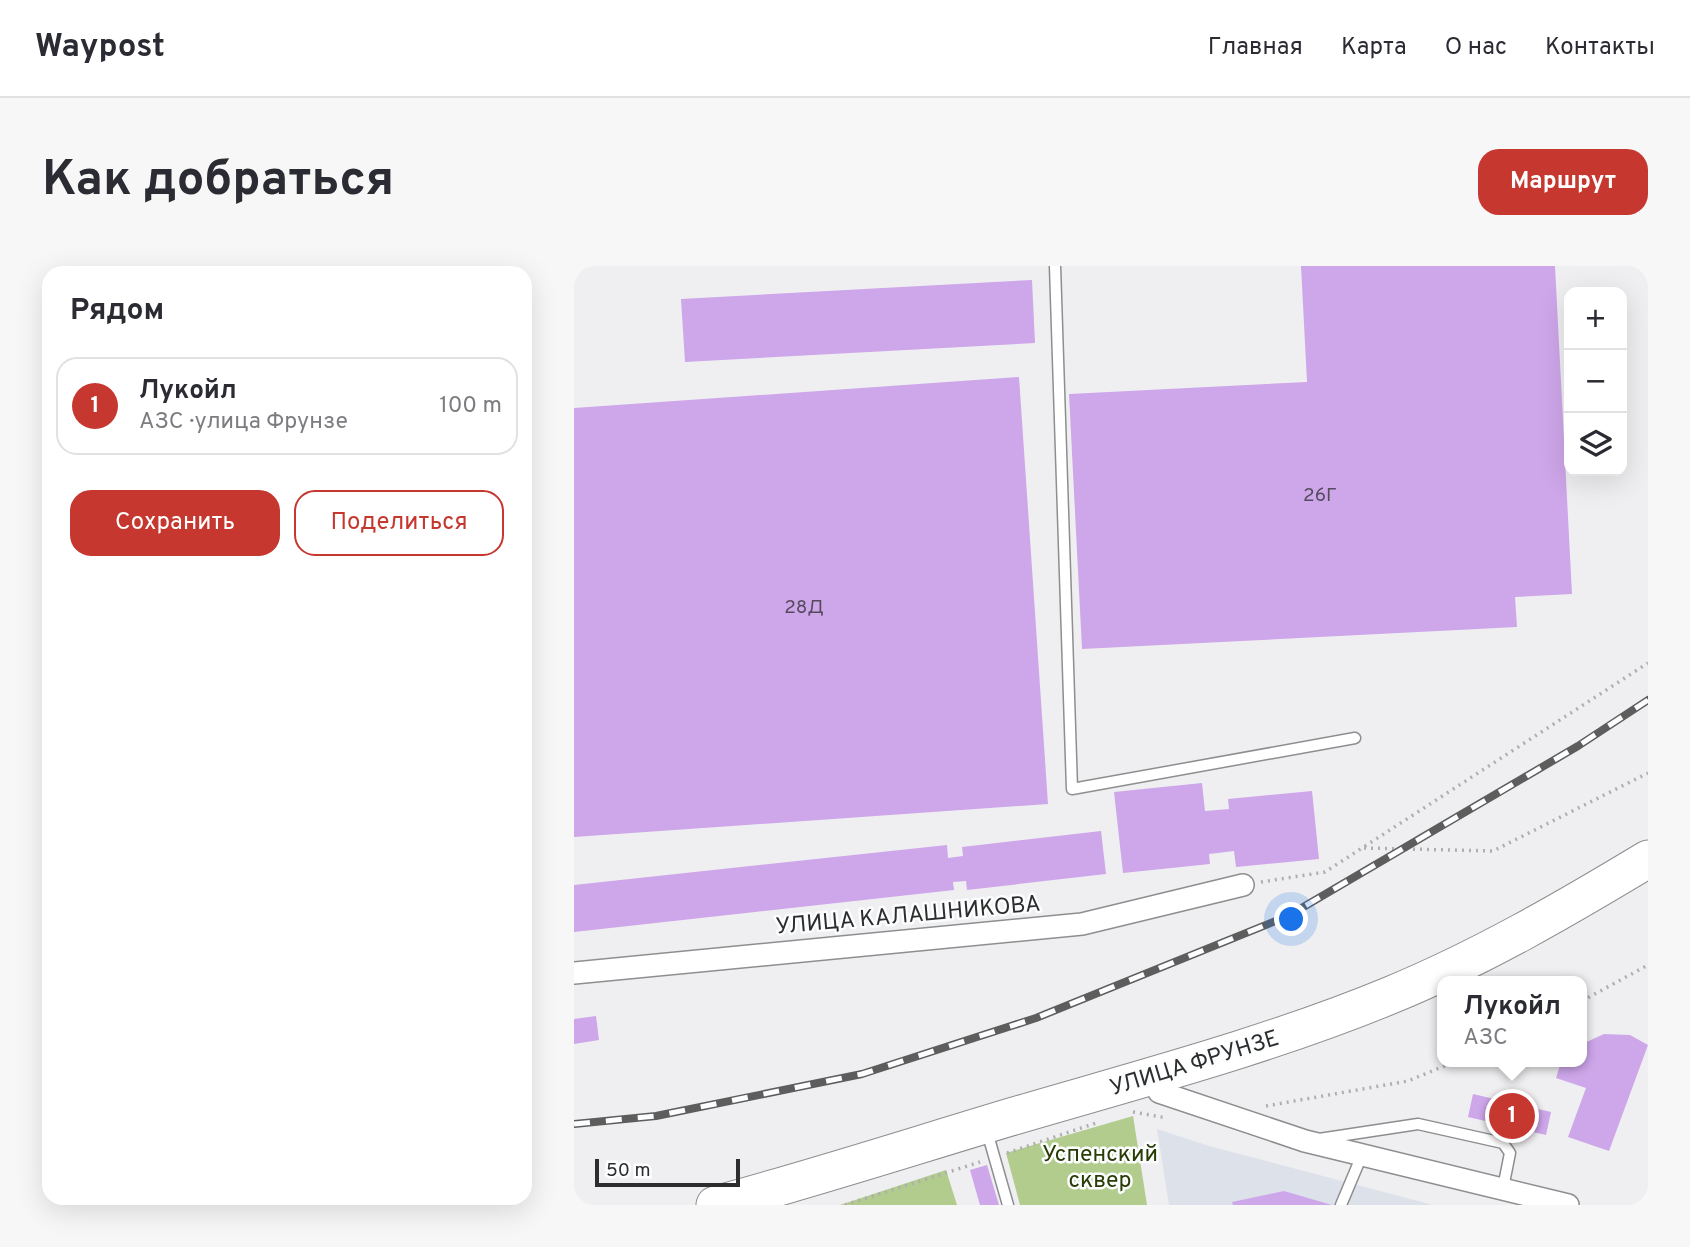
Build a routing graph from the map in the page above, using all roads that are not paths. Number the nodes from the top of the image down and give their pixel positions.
1 (1055, 266) edge
2 (1355, 738) dead end
3 (1648, 859) edge
4 (1648, 884) edge
5 (1243, 885) road end
6 (574, 973) edge
7 (1482, 976) edge
8 (1437, 998) edge
9 (1160, 1095) junction
10 (1305, 1142) junction
11 (992, 1150) junction
12 (1362, 1155) junction
13 (1503, 1188) junction
14 (715, 1205) edge
15 (781, 1205) edge
16 (1008, 1205) edge
17 (1341, 1205) edge
18 (1569, 1205) edge

1 - 2 lane
3 - 9 highway, УЛИЦА ФРУНЗЕ
4 - 7 highway
5 - 6 street, УЛИЦА КАЛАШНИКОВА
8 - 9 highway, УЛИЦА ФРУНЗЕ
9 - 10 street
9 - 11 highway, УЛИЦА ФРУНЗЕ
9 - 14 highway, УЛИЦА ФРУНЗЕ
10 - 12 street
10 - 13 lane
11 - 15 highway, УЛИЦА ФРУНЗЕ
11 - 16 lane
12 - 13 street
12 - 17 lane
13 - 18 street

